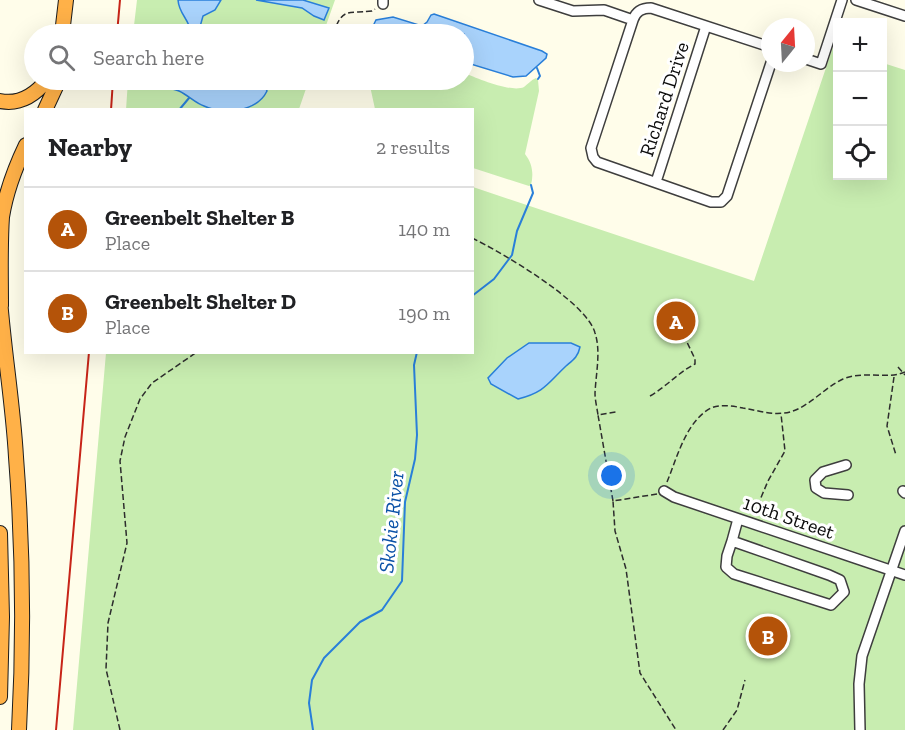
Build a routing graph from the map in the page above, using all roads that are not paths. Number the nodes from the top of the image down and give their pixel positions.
1 (66, 0) edge
2 (73, 0) edge
3 (539, 0) edge
4 (842, 0) edge
5 (856, 0) edge
6 (905, 16) edge
7 (633, 20) junction
8 (63, 24) edge
9 (72, 24) edge
10 (706, 26) junction
11 (761, 44) edge
12 (815, 62) edge
13 (768, 72) edge
14 (40, 90) edge
15 (54, 90) edge
16 (0, 101) edge
17 (46, 108) edge
18 (24, 149) edge
19 (656, 182) junction
20 (0, 299) edge
21 (2, 318) edge
22 (846, 465) dead end
23 (664, 490) road end
24 (848, 495) dead end
25 (738, 519) junction
26 (905, 531) edge
27 (0, 533) edge
28 (732, 542) junction
29 (892, 571) junction
30 (905, 575) edge
31 (0, 697) edge
32 (18, 730) edge
33 (860, 730) edge

1 - 8 highway
2 - 9 highway
3 - 7 street
4 - 12 street
5 - 6 street
7 - 10 street
7 - 19 street
10 - 11 street
10 - 19 street, Richard Drive
13 - 19 street
14 - 16 highway
15 - 17 highway
18 - 21 highway
20 - 21 highway
21 - 32 highway
22 - 24 street
23 - 25 street, 10th Street
25 - 28 street
25 - 29 street, 10th Street
26 - 29 street
27 - 31 highway
28 - 28 street
29 - 30 street, 10th Street
29 - 33 street

